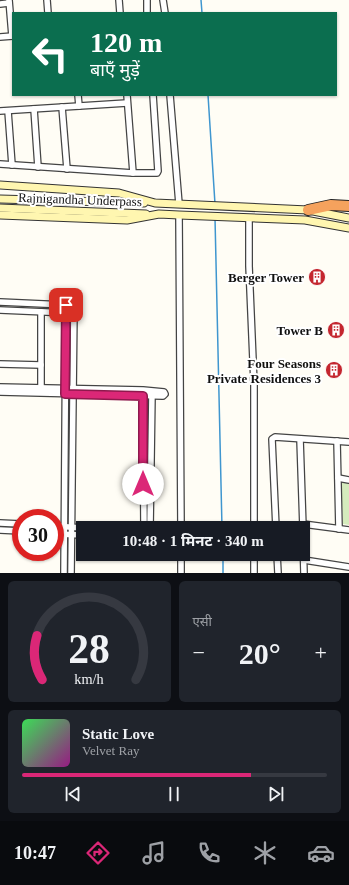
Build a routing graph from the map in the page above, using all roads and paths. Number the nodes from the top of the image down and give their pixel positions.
1 (47, 0) edge
2 (119, 0) edge
3 (146, 0) edge
4 (164, 0) edge
5 (9, 2) edge
6 (0, 4) edge
7 (48, 12) edge
8 (120, 12) edge
9 (147, 12) edge
10 (165, 12) edge
11 (12, 36) edge
12 (0, 37) edge
13 (78, 96) edge
14 (127, 96) edge
15 (153, 96) edge
16 (170, 96) edge
17 (127, 103) junction
18 (79, 106) junction
19 (62, 107) junction
20 (34, 109) junction
21 (0, 111) edge
22 (8, 111) junction
23 (0, 164) edge
24 (12, 165) junction
25 (38, 167) junction
26 (68, 169) junction
27 (133, 173) junction
28 (0, 185) edge
29 (0, 199) edge
30 (155, 203) junction
31 (182, 204) junction
32 (349, 206) edge
33 (0, 208) edge
34 (308, 210) junction
35 (159, 214) junction
36 (0, 215) edge
37 (182, 215) junction
38 (247, 218) junction
39 (349, 218) edge
40 (349, 228) edge
41 (0, 302) edge
42 (66, 305) junction
43 (0, 310) edge
44 (41, 312) junction
45 (66, 313) junction
46 (73, 313) junction
47 (0, 364) edge
48 (41, 365) junction
49 (0, 387) edge
50 (41, 388) junction
51 (65, 391) junction
52 (73, 391) junction
53 (0, 392) edge
54 (143, 393) junction
55 (300, 439) junction
56 (337, 441) junction
57 (349, 442) edge
58 (338, 478) junction
59 (349, 480) edge
60 (144, 521) edge
61 (150, 521) edge
62 (181, 521) edge
63 (254, 521) edge
64 (276, 521) edge
65 (303, 521) edge
66 (0, 523) edge
67 (12, 524) edge
68 (64, 527) joint
69 (71, 527) junction
70 (76, 527) edge
71 (310, 527) edge
72 (339, 529) junction
73 (0, 530) edge
74 (349, 530) edge
75 (12, 531) edge
76 (64, 534) edge
77 (71, 535) junction
78 (76, 535) edge
79 (64, 561) edge
80 (181, 561) edge
81 (254, 561) edge
82 (277, 561) edge
83 (304, 561) edge
84 (310, 561) edge
85 (349, 567) edge
86 (64, 573) edge
87 (71, 573) edge
88 (181, 573) edge
89 (254, 573) edge
90 (278, 573) edge
91 (304, 573) edge

1 - 7 street
2 - 8 street
3 - 9 street
4 - 10 street
5 - 6 street
5 - 11 street
11 - 12 street
13 - 18 street
14 - 17 street
15 - 27 street
16 - 31 street
17 - 18 street
17 - 27 street
18 - 19 street
19 - 20 street
19 - 26 street
20 - 22 street
20 - 25 street
21 - 22 street
22 - 24 street
23 - 24 street
24 - 25 street
25 - 26 street
26 - 27 street
28 - 30 main road
29 - 30 main road, Rajnigandha Underpass
30 - 31 main road
31 - 34 main road
32 - 34 highway
33 - 35 main road, Rajnigandha Underpass
34 - 39 main road
35 - 36 main road
35 - 37 main road
37 - 38 main road
37 - 62 street
38 - 40 main road
38 - 63 street
41 - 42 street
42 - 45 street
42 - 46 street
43 - 44 street
44 - 45 street
44 - 48 street
45 - 46 street
45 - 51 street
46 - 52 street
47 - 48 street
48 - 50 street
49 - 50 street
50 - 51 street
51 - 52 street
51 - 53 street
51 - 68 street
52 - 54 street
52 - 69 street
54 - 60 street
54 - 61 street
55 - 56 street
55 - 64 street
55 - 65 street
56 - 57 street
56 - 58 street
58 - 59 street
58 - 72 street
66 - 67 street
68 - 69 street
69 - 70 street
69 - 77 street
71 - 72 street
72 - 74 street
73 - 75 street
76 - 77 street
77 - 78 street
77 - 87 street
79 - 86 street
80 - 88 street
81 - 89 street
82 - 90 street
83 - 91 street
84 - 85 street

